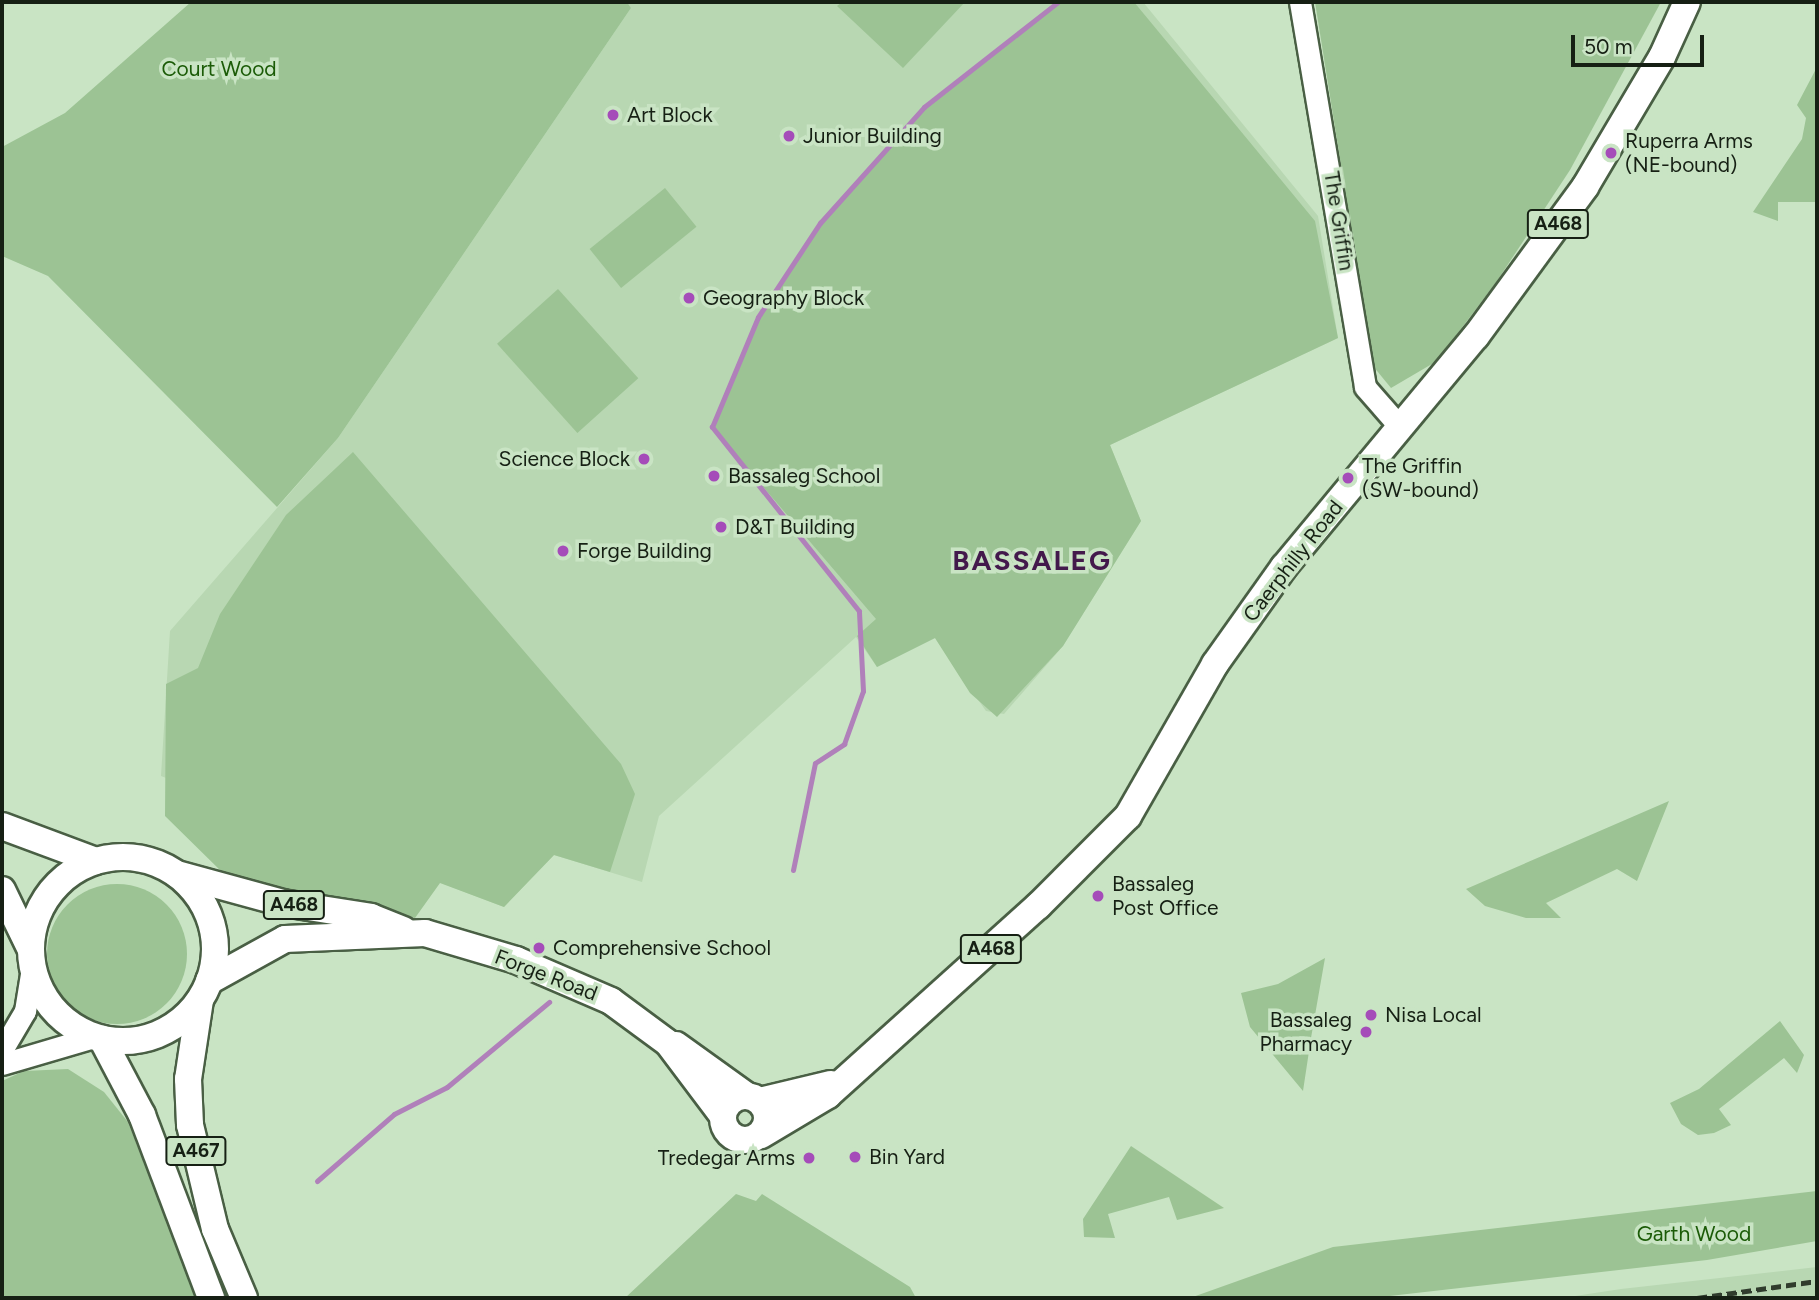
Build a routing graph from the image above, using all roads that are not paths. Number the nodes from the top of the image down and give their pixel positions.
1 (1300, 2) edge
2 (1687, 2) edge
3 (1400, 427) junction
4 (2, 826) edge
5 (96, 861) junction
6 (176, 874) junction
7 (2, 890) edge
8 (412, 933) junction
9 (31, 959) junction
10 (205, 990) junction
11 (98, 1038) junction
12 (667, 1042) junction
13 (2, 1050) edge
14 (2, 1064) edge
15 (848, 1075) junction
16 (753, 1099) junction
17 (723, 1116) junction
18 (761, 1135) junction
19 (211, 1298) edge
20 (244, 1298) edge

1 - 3 street, The Griffin
2 - 3 main road, Caerphilly Road / A468
3 - 15 main road, Caerphilly Road / A468
4 - 5 main road
5 - 6 main road
5 - 9 main road
6 - 8 main road, Forge Road / A468
6 - 10 main road
7 - 9 main road
8 - 10 main road, Forge Road / A468
8 - 12 main road, Forge Road / A468
9 - 11 main road
9 - 13 street
10 - 11 main road
10 - 20 main road, A467
11 - 14 street
11 - 19 main road, A467
12 - 16 main road, Forge Road / A468
12 - 17 main road, Forge Road / A468
15 - 16 main road, Caerphilly Road
15 - 18 main road, Caerphilly Road
16 - 17 main road, Caerphilly Road
16 - 18 main road
17 - 18 main road

